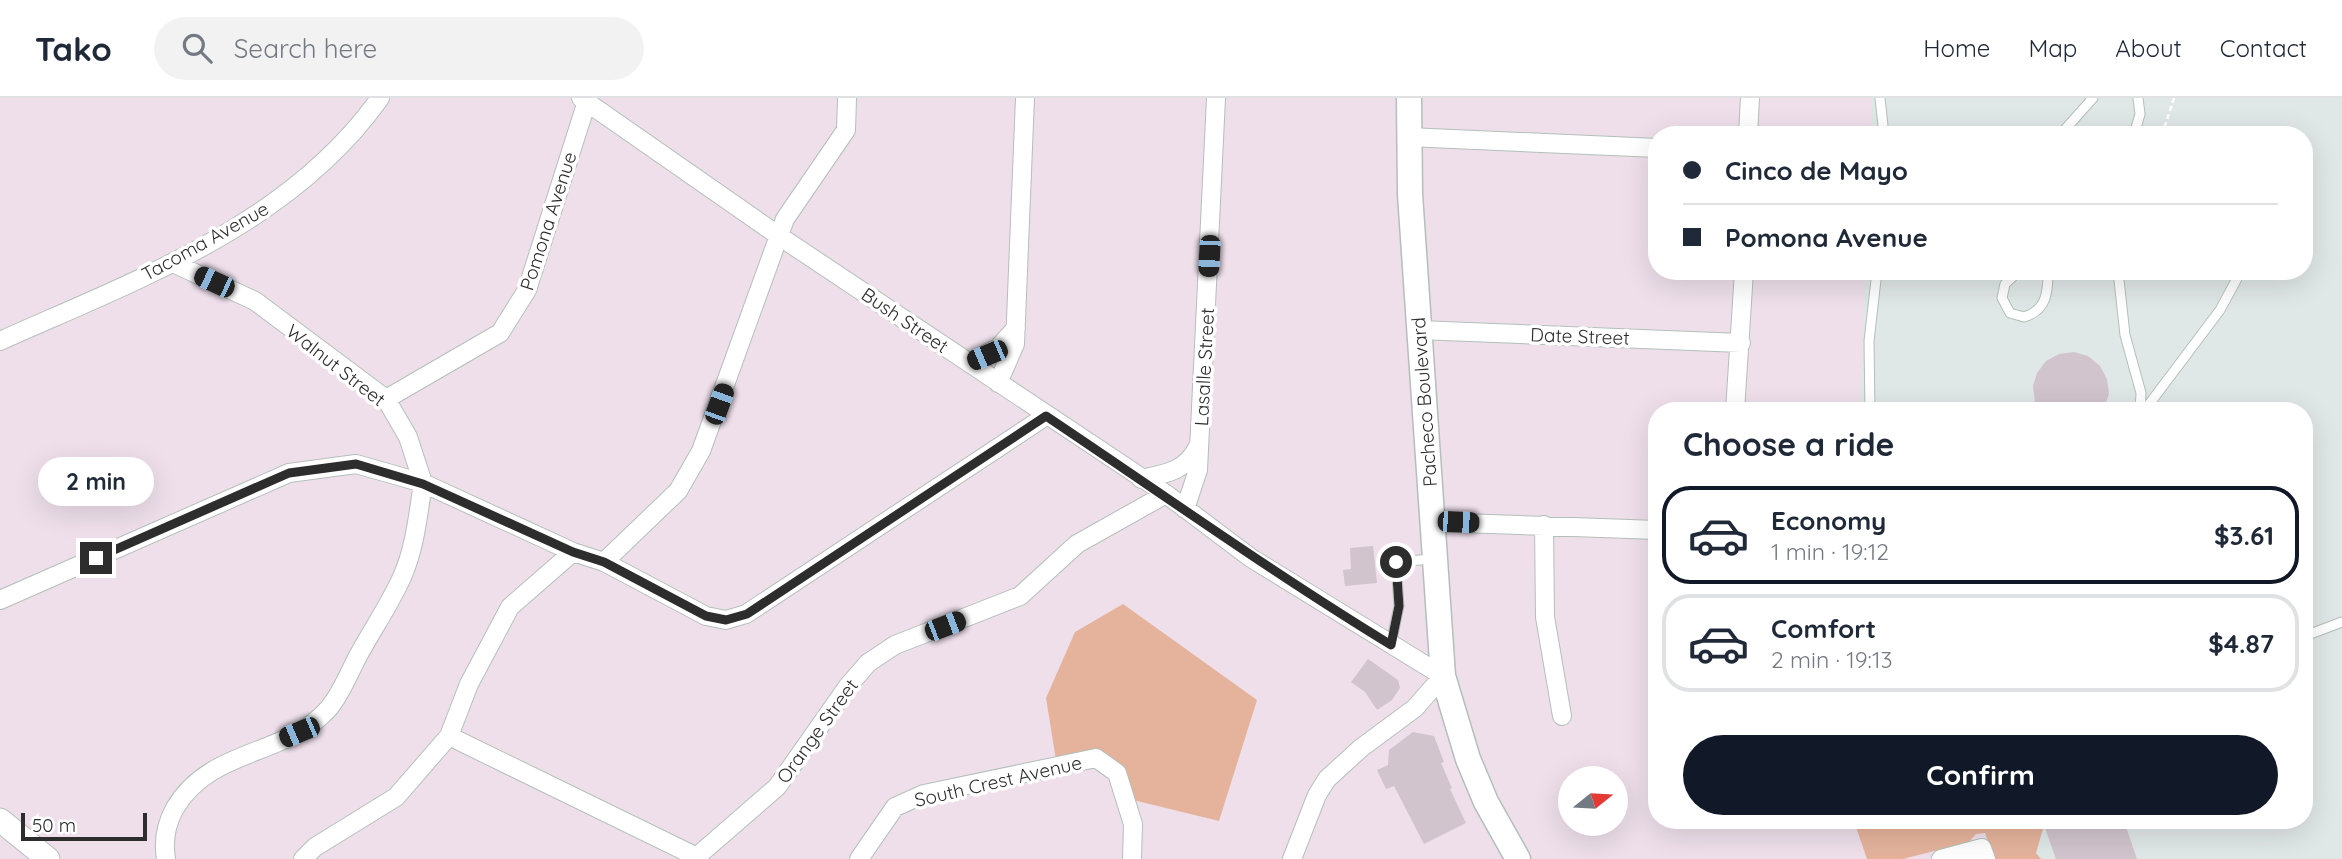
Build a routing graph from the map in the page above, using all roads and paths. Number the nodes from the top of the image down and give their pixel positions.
1 (380, 98) edge
2 (847, 98) edge
3 (1025, 98) edge
4 (1216, 98) edge
5 (1409, 98) edge
6 (1750, 98) edge
7 (1880, 98) edge
8 (2093, 98) edge
9 (2138, 98) edge
10 (2174, 98) edge
11 (585, 99) edge
12 (1748, 126) edge
13 (1883, 126) edge
14 (2068, 126) edge
15 (2137, 126) edge
16 (2165, 126) edge
17 (1408, 137) junction
18 (1648, 148) edge
19 (779, 236) junction
20 (173, 263) junction
21 (1744, 280) edge
22 (1876, 280) edge
23 (2009, 280) edge
24 (2047, 280) edge
25 (2119, 280) edge
26 (2236, 280) edge
27 (1016, 328) junction
28 (1419, 330) junction
29 (0, 341) edge
30 (1741, 343) junction
31 (969, 363) junction
32 (998, 383) junction
33 (386, 399) junction
34 (1736, 402) edge
35 (1870, 402) edge
36 (2142, 402) edge
37 (2149, 402) edge
38 (1046, 416) junction
39 (1200, 440) junction
40 (1141, 479) junction
41 (423, 484) junction
42 (1166, 495) junction
43 (1185, 509) junction
44 (1432, 522) junction
45 (1544, 525) junction
46 (1648, 530) edge
47 (573, 552) junction
48 (1434, 559) junction
49 (604, 562) junction
50 (0, 600) edge
51 (2342, 622) edge
52 (2313, 633) edge
53 (1391, 645) junction
54 (1443, 676) junction
55 (1562, 716) dead end
56 (449, 736) junction
57 (0, 820) edge
58 (1984, 853) edge
59 (695, 858) edge
60 (48, 859) edge
61 (166, 859) edge
62 (303, 859) edge
63 (859, 859) edge
64 (1132, 859) edge
65 (1292, 859) edge
66 (1518, 859) edge
67 (1941, 859) edge

1 - 20 street, Tacoma Avenue
2 - 19 street
3 - 27 street
4 - 39 street, Lasalle Street
5 - 17 main road, Pacheco Boulevard
6 - 12 street
7 - 13 lane
8 - 14 lane
9 - 15 lane
10 - 16 path
11 - 19 street, Bush Street
11 - 33 street, Pomona Avenue
17 - 18 street
17 - 28 main road, Pacheco Boulevard
19 - 31 street, Bush Street
19 - 49 street
20 - 29 street, Tacoma Avenue
20 - 33 street, Walnut Street
21 - 30 street
22 - 35 lane
23 - 24 lane
25 - 36 lane
26 - 37 lane
27 - 31 street
27 - 32 street
28 - 30 street, Date Street
28 - 44 main road, Pacheco Boulevard
30 - 34 street
31 - 32 street, Bush Street
32 - 38 street, Bush Street
33 - 41 street, Walnut Street
38 - 40 street, Bush Street
38 - 49 street
39 - 40 street
39 - 43 street, Lasalle Street
40 - 42 street, Bush Street
41 - 47 street
41 - 50 street
41 - 61 street
42 - 43 street, Bush Street
42 - 59 street, Orange Street
43 - 53 street, Bush Street
44 - 45 street
44 - 48 main road, Pacheco Boulevard
45 - 46 street
45 - 55 street
47 - 49 street
47 - 56 street
48 - 53 lane
48 - 54 main road, Pacheco Boulevard
51 - 52 lane
53 - 54 street, Bush Street
54 - 65 street
54 - 66 main road, Pacheco Boulevard
56 - 59 street
56 - 62 street
57 - 60 street
58 - 67 street
63 - 64 street, South Crest Avenue

